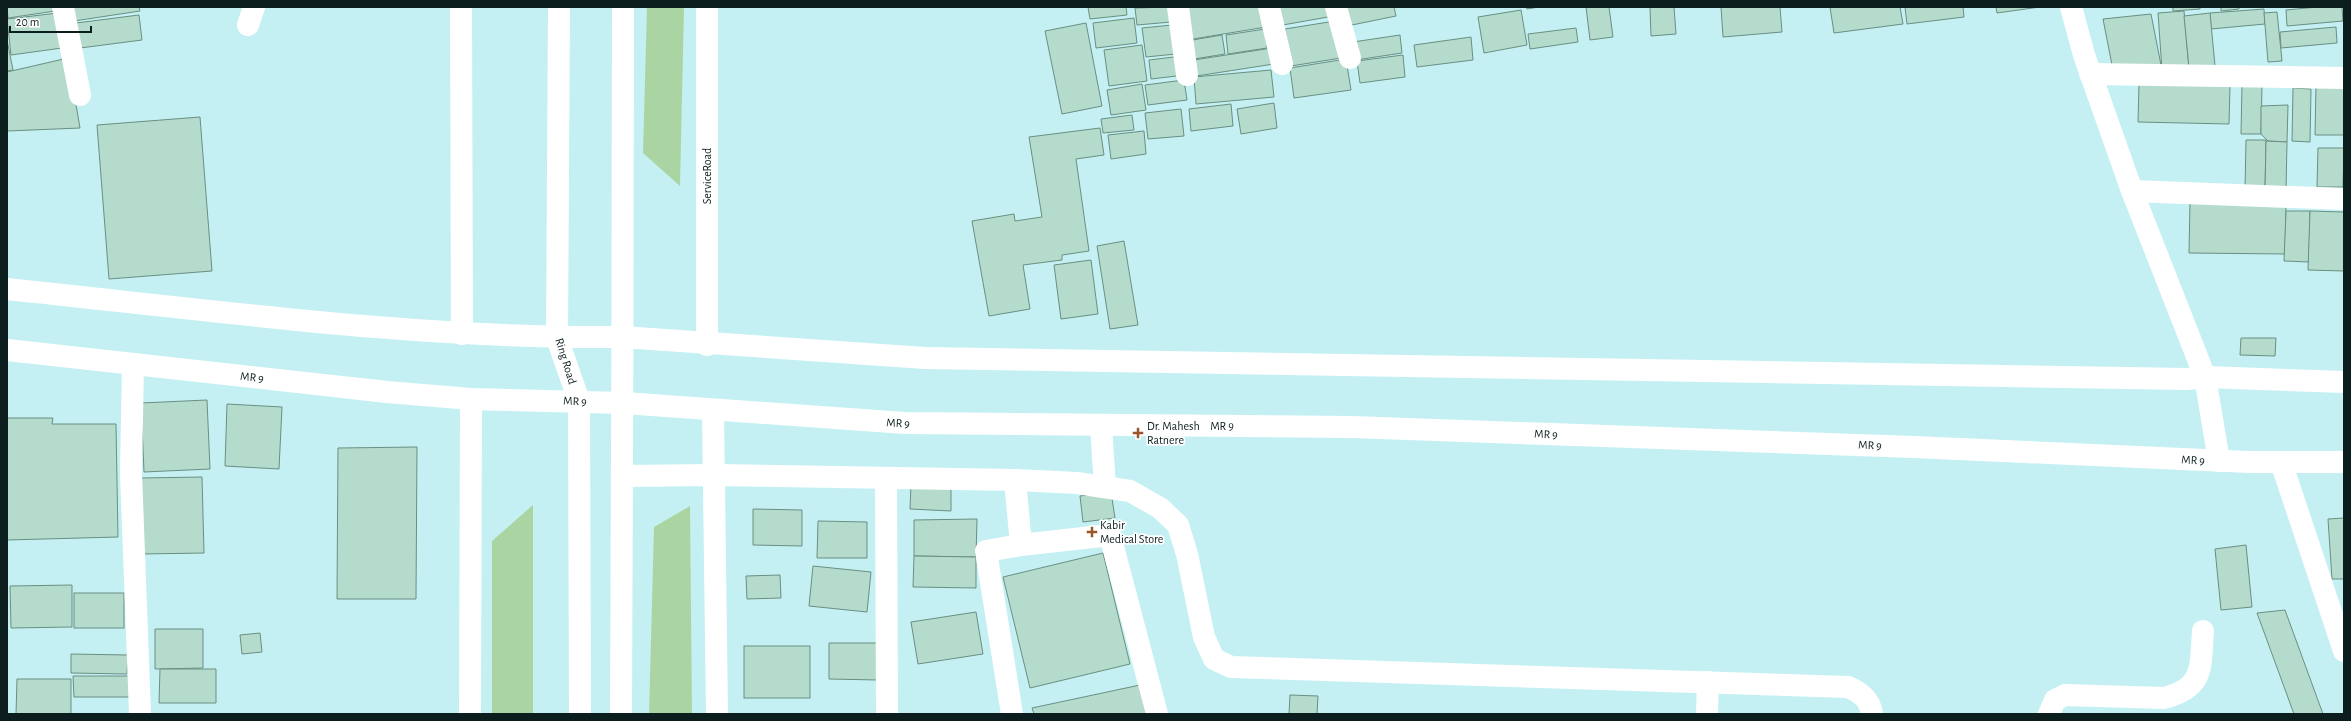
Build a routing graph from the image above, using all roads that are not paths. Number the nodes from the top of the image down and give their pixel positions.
1 (63, 7) edge
2 (461, 7) edge
3 (560, 7) edge
4 (623, 7) edge
5 (707, 7) edge
6 (1178, 7) edge
7 (1269, 7) edge
8 (1336, 7) edge
9 (2071, 7) edge
10 (1350, 58) dead end
11 (1282, 64) dead end
12 (2090, 74) junction
13 (1187, 75) dead end
14 (2344, 78) edge
15 (80, 95) dead end
16 (2132, 190) junction
17 (2344, 199) edge
18 (7, 289) edge
19 (462, 334) junction
20 (557, 338) junction
21 (622, 338) junction
22 (707, 345) junction
23 (7, 350) edge
24 (133, 364) junction
25 (2205, 377) junction
26 (2344, 382) edge
27 (471, 399) junction
28 (579, 401) junction
29 (624, 404) junction
30 (713, 411) junction
31 (1101, 425) junction
32 (2219, 461) junction
33 (2281, 462) junction
34 (2344, 462) edge
35 (714, 475) junction
36 (623, 476) junction
37 (886, 479) junction
38 (1015, 480) junction
39 (1105, 487) junction
40 (1021, 545) junction
41 (2203, 631) dead end
42 (2344, 651) edge
43 (1708, 682) junction
44 (140, 714) edge
45 (470, 714) edge
46 (580, 714) edge
47 (621, 714) edge
48 (717, 714) edge
49 (887, 714) edge
50 (1012, 714) edge
51 (1157, 714) edge
52 (1707, 714) edge
53 (1872, 714) edge
54 (2049, 714) edge

1 - 15 street
2 - 19 street
3 - 20 street, Ring Road
4 - 21 street
5 - 22 street, ServiceRoad
6 - 13 street
7 - 11 street
8 - 10 street
9 - 12 street
12 - 14 street
12 - 16 street
16 - 17 street
16 - 25 street
18 - 19 street
19 - 20 street
20 - 21 street
20 - 28 street, Ring Road
21 - 22 street
21 - 29 street
22 - 25 street
23 - 24 street, MR 9
24 - 27 street, MR 9
24 - 44 street
25 - 26 street
25 - 32 street
27 - 28 street, MR 9
27 - 45 street
28 - 29 street, MR 9
28 - 46 street, Ring Road
29 - 30 street, MR 9
29 - 36 street
30 - 31 street, MR 9
30 - 35 street
31 - 32 street, MR 9
31 - 39 street
32 - 33 street, MR 9
33 - 34 street, MR 9
33 - 42 street
35 - 36 street
35 - 37 street
35 - 48 street
36 - 47 street
37 - 38 street
37 - 49 street
38 - 39 street
38 - 40 street
39 - 43 street
40 - 50 street
40 - 51 street
41 - 54 street
43 - 52 street
43 - 53 street

